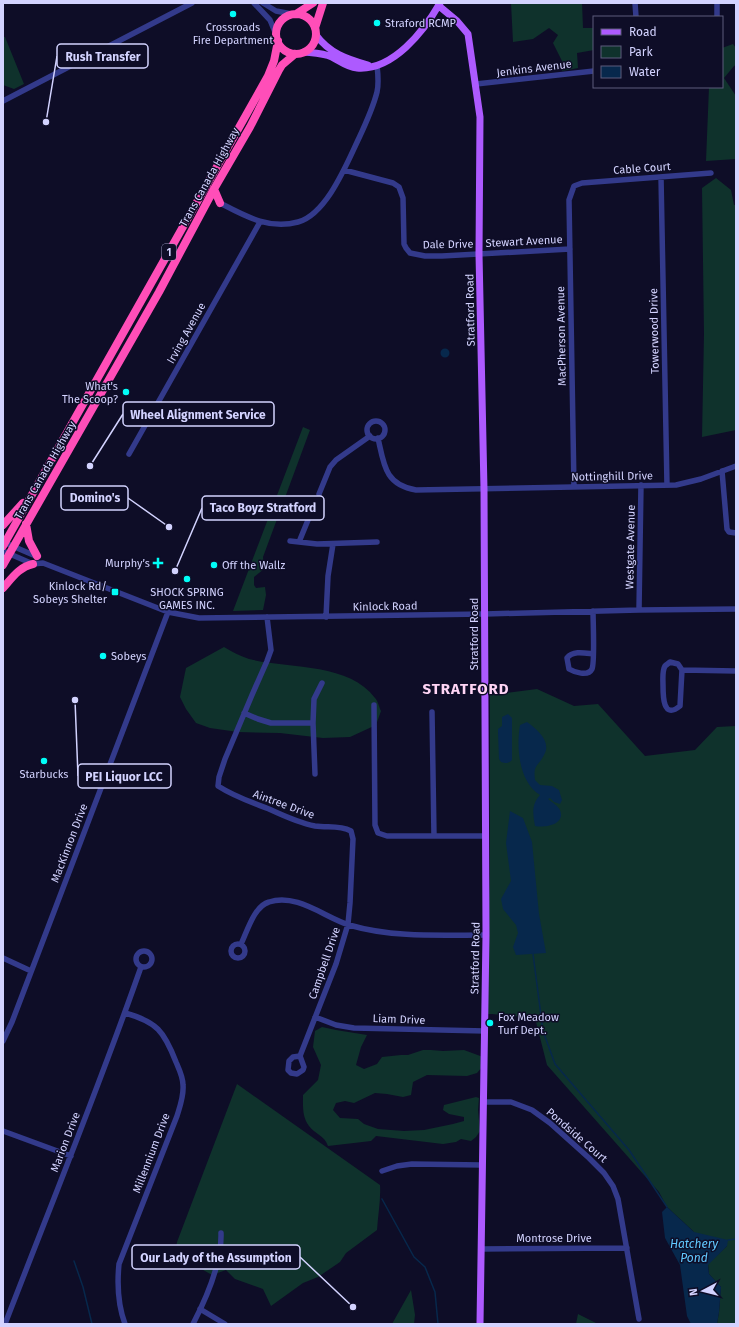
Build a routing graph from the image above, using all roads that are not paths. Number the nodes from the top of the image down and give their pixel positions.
1 (192, 3) edge
2 (254, 3) edge
3 (263, 3) edge
4 (313, 3) edge
5 (323, 3) edge
6 (635, 3) edge
7 (717, 3) edge
8 (440, 4) edge
9 (294, 14) junction
10 (636, 16) edge
11 (717, 16) edge
12 (316, 32) junction
13 (277, 39) junction
14 (304, 52) junction
15 (295, 54) junction
16 (374, 66) junction
17 (593, 71) edge
18 (476, 84) junction
19 (3, 101) edge
20 (344, 170) junction
21 (712, 173) dead end
22 (661, 177) junction
23 (574, 186) joint
24 (214, 189) junction
25 (220, 203) junction
26 (206, 205) junction
27 (260, 222) junction
28 (570, 249) junction
29 (479, 254) junction
30 (370, 436) junction
31 (378, 438) junction
32 (129, 454) dead end
33 (736, 466) edge
34 (722, 471) junction
35 (640, 485) junction
36 (667, 485) junction
37 (574, 487) junction
38 (484, 488) junction
39 (33, 492) junction
40 (319, 494) dead end
41 (315, 503) dead end
42 (26, 524) junction
43 (3, 525) edge
44 (736, 533) edge
45 (290, 541) dead end
46 (299, 542) junction
47 (376, 542) dead end
48 (333, 544) junction
49 (6, 547) edge
50 (35, 560) junction
51 (3, 565) edge
52 (3, 588) edge
53 (736, 609) edge
54 (639, 610) junction
55 (592, 611) junction
56 (168, 612) junction
57 (485, 614) junction
58 (267, 617) junction
59 (326, 617) junction
60 (593, 654) junction
61 (682, 670) junction
62 (736, 671) edge
63 (322, 683) dead end
64 (374, 705) dead end
65 (432, 712) dead end
66 (244, 713) junction
67 (313, 723) junction
68 (315, 774) dead end
69 (346, 828) joint
70 (434, 836) junction
71 (486, 836) junction
72 (348, 924) junction
73 (486, 935) junction
74 (241, 944) dead end
75 (3, 958) edge
76 (141, 967) dead end
77 (31, 971) junction
78 (125, 1013) junction
79 (315, 1017) junction
80 (485, 1031) junction
81 (4, 1039) edge
82 (300, 1056) dead end
83 (484, 1102) junction
84 (3, 1131) edge
85 (71, 1156) junction
86 (482, 1165) junction
87 (382, 1170) dead end
88 (221, 1233) dead end
89 (627, 1248) junction
90 (481, 1249) junction
91 (480, 1305) junction
92 (200, 1309) junction
93 (639, 1319) dead end
94 (5, 1324) edge
95 (125, 1324) edge
96 (193, 1324) edge
97 (225, 1324) edge
98 (475, 1324) edge
99 (480, 1324) edge

1 - 19 street
2 - 13 street
3 - 9 street
4 - 9 highway
5 - 12 highway
6 - 10 street
7 - 11 street
8 - 16 main road
8 - 18 main road, Stratford Road
9 - 12 highway
9 - 13 highway
12 - 14 highway
12 - 16 main road
13 - 15 highway
13 - 39 highway, Trans Canada Highway / 1
14 - 15 highway
14 - 16 main road
15 - 24 highway, Trans Canada Highway / 1
16 - 20 street
17 - 18 street, Jenkins Avenue
18 - 29 main road, Stratford Road
20 - 27 street
20 - 29 street, Dale Drive
21 - 22 street, Cable Court
22 - 23 street, Cable Court
22 - 36 street, Towerwood Drive
23 - 28 street, MacPherson Avenue
24 - 25 highway
24 - 26 highway, Trans Canada Highway / 1
25 - 26 highway
25 - 27 street
26 - 42 highway, Trans Canada Highway / 1
27 - 32 street, Irving Avenue
28 - 29 street, Stewart Avenue
28 - 37 street, MacPherson Avenue
29 - 38 main road, Stratford Road
30 - 31 street
30 - 31 street
30 - 40 street
31 - 38 street, Nottinghill Drive
33 - 34 street, Nottinghill Drive
34 - 36 street, Nottinghill Drive
34 - 44 street
35 - 36 street, Nottinghill Drive
35 - 37 street, Nottinghill Drive
35 - 54 street, Westgate Avenue
37 - 38 street, Nottinghill Drive
38 - 57 main road, Stratford Road
39 - 43 highway
39 - 49 highway, Trans Canada Highway / 1
41 - 46 street
42 - 49 highway, Trans Canada Highway / 1
42 - 50 highway
45 - 46 street
46 - 48 street
47 - 48 street
48 - 59 street
49 - 50 street, Kinlock Road
49 - 50 street, Kinlock Road
49 - 51 highway, Trans Canada Highway / 1
50 - 52 highway
50 - 56 street, Kinlock Road
53 - 54 street, Kinlock Road
54 - 55 street, Kinlock Road
55 - 57 street, Kinlock Road
55 - 60 street
56 - 58 street, Kinlock Road
56 - 77 street, MacKinnon Drive
57 - 59 street, Kinlock Road
57 - 71 main road, Stratford Road
58 - 59 street, Kinlock Road
58 - 66 street
60 - 60 street
61 - 61 street
61 - 62 street
63 - 67 street
64 - 70 street
65 - 70 street
66 - 67 street
66 - 69 street, Aintree Drive
67 - 68 street
69 - 72 street, Campbell Drive
70 - 71 street
71 - 73 main road, Stratford Road
72 - 73 street
72 - 74 street
72 - 79 street, Campbell Drive
73 - 80 main road, Stratford Road
75 - 77 street
76 - 78 street, Marion Drive
77 - 81 street, MacKinnon Drive
78 - 85 street, Marion Drive
78 - 95 street, Millennium Drive
79 - 80 street, Liam Drive
79 - 82 street, Campbell Drive
80 - 83 main road, Stratford Road
83 - 86 main road, Stratford Road
83 - 89 street, Pondside Court
84 - 85 street
85 - 94 street, Marion Drive
86 - 87 street
86 - 90 main road, Stratford Road
88 - 92 street
89 - 90 street, Montrose Drive
89 - 93 street, Pondside Court
90 - 91 main road, Stratford Road
91 - 98 main road
91 - 99 main road, Stratford Road
92 - 96 street
92 - 97 street

